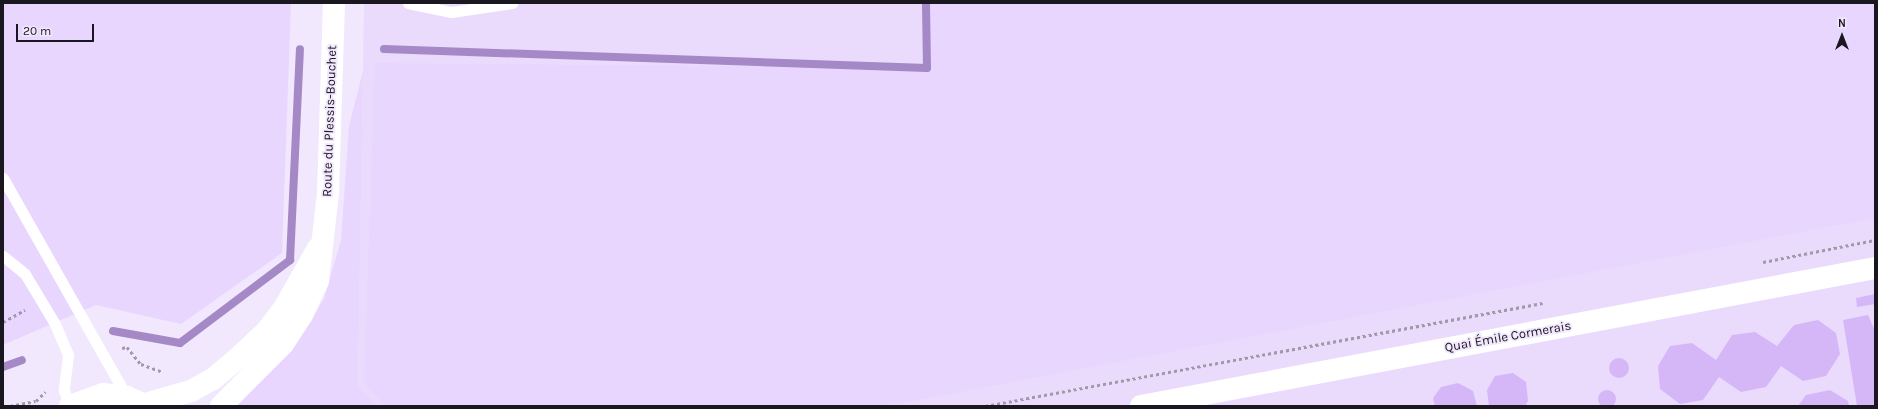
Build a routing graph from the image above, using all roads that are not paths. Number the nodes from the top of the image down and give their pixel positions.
1 (334, 3) edge
2 (408, 3) edge
3 (512, 3) edge
4 (3, 178) edge
5 (324, 238) junction
6 (3, 256) edge
7 (1875, 268) edge
8 (140, 402) edge
9 (69, 406) edge
10 (221, 406) edge
11 (1141, 406) edge

1 - 5 main road, Route du Plessis-Bouchet
2 - 3 lane
4 - 8 lane
5 - 8 main road, Route du Plessis-Bouchet
5 - 10 main road, Route du Plessis-Bouchet
6 - 9 lane
7 - 11 main road, Quai Émile Cormerais
8 - 9 main road, Route du Plessis-Bouchet

